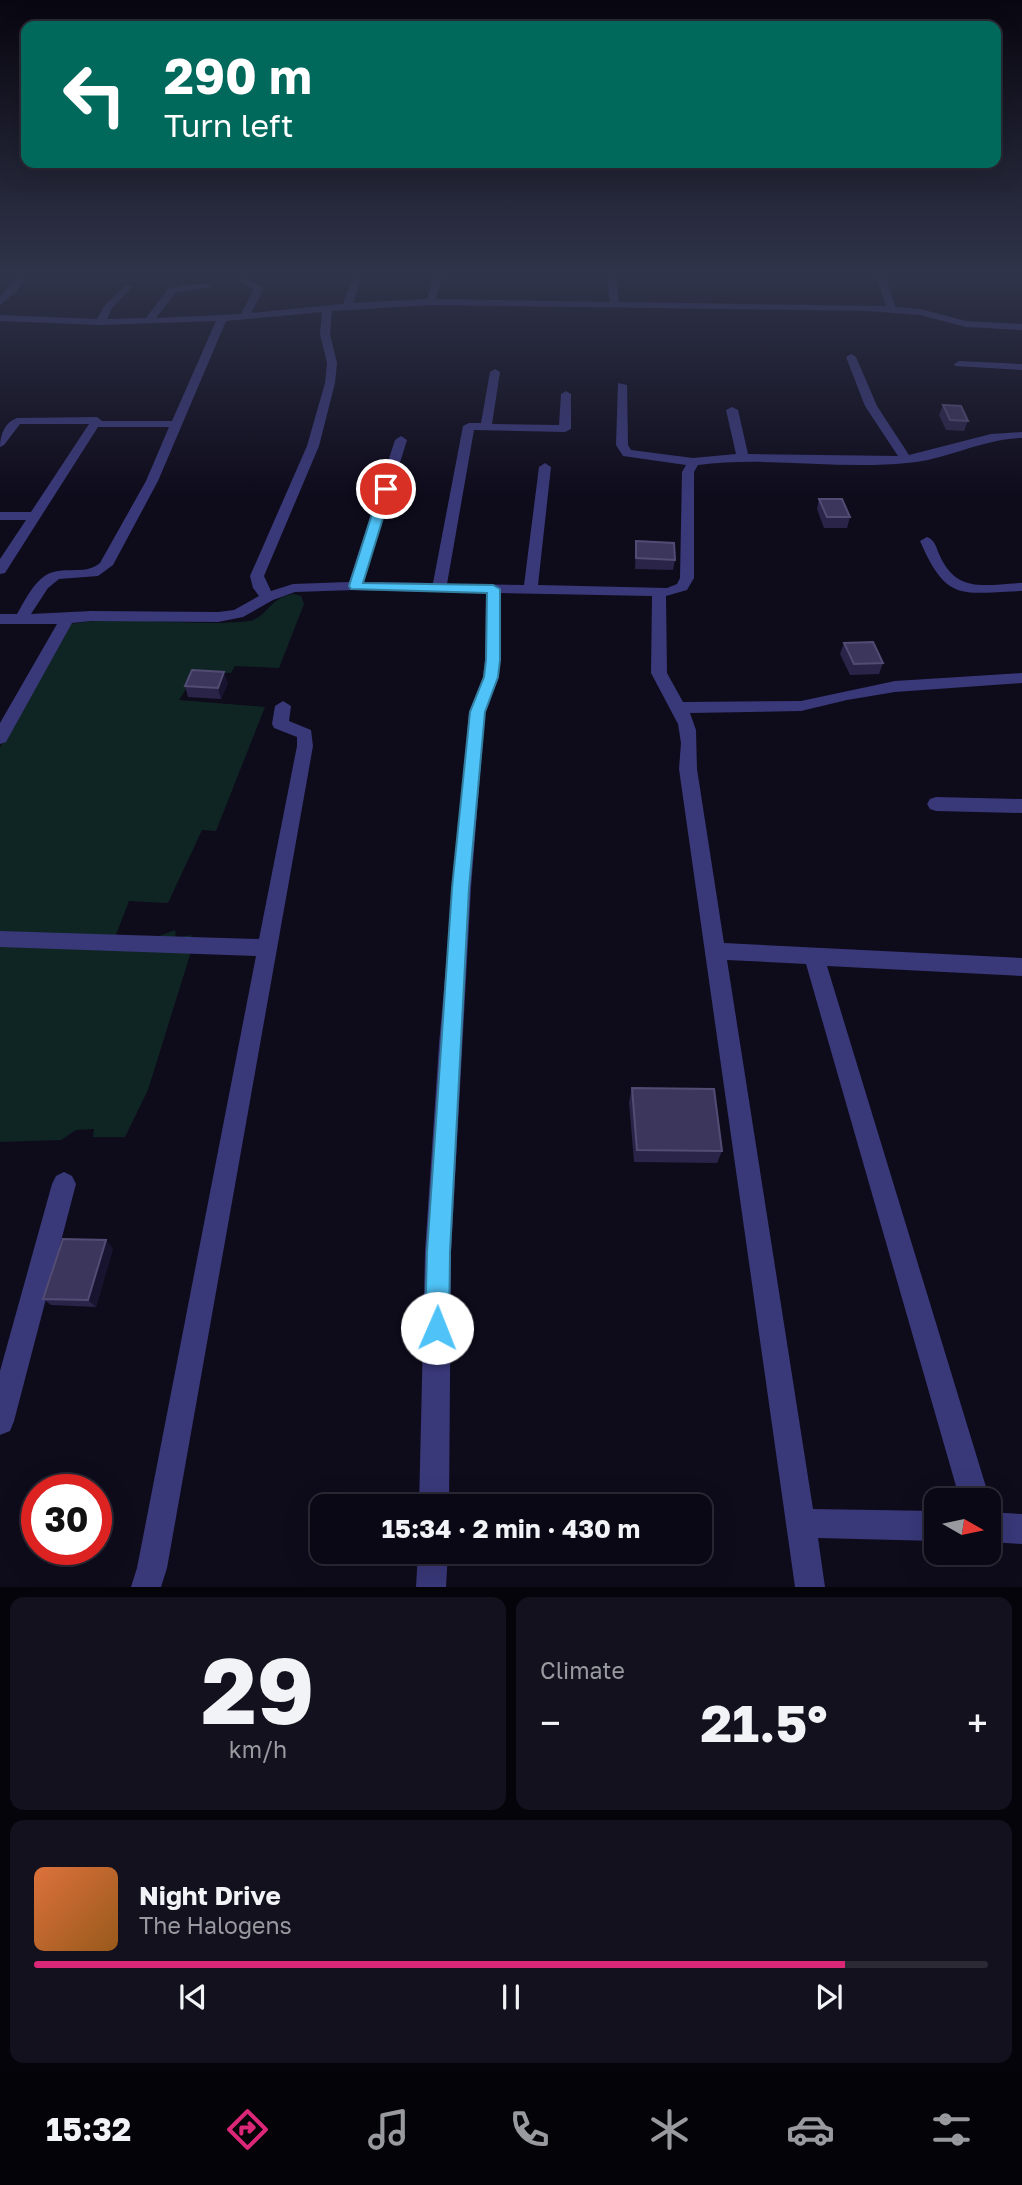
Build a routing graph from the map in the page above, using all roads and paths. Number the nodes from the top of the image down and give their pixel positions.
1 (209, 348) edge
2 (329, 348) edge
3 (851, 358) dead end
4 (959, 365) dead end
5 (1022, 368) edge
6 (495, 372) dead end
7 (622, 385) dead end
8 (566, 394) dead end
9 (732, 410) dead end
10 (96, 424) junction
11 (176, 424) junction
12 (486, 427) junction
13 (1022, 435) edge
14 (401, 440) dead end
15 (0, 443) edge
16 (743, 459) junction
17 (906, 460) junction
18 (693, 462) junction
19 (545, 467) dead end
20 (0, 516) edge
21 (37, 516) junction
22 (927, 541) dead end
23 (0, 570) edge
24 (355, 586) junction
25 (1022, 587) edge
26 (439, 588) junction
27 (493, 589) junction
28 (531, 589) junction
29 (659, 592) junction
30 (268, 597) junction
31 (0, 619) edge
32 (21, 619) junction
33 (67, 619) junction
34 (1022, 678) edge
35 (283, 706) dead end
36 (677, 708) junction
37 (0, 738) edge
38 (936, 804) dead end
39 (1022, 806) edge
40 (0, 939) edge
41 (267, 948) junction
42 (714, 951) junction
43 (814, 956) junction
44 (1022, 967) edge
45 (65, 1184) dead end
46 (0, 1421) edge
47 (971, 1488) edge
48 (434, 1494) edge
49 (800, 1523) junction
50 (924, 1526) edge
51 (1001, 1528) edge
52 (1022, 1529) edge
53 (432, 1564) edge
54 (146, 1587) edge
55 (431, 1587) edge
56 (810, 1587) edge

1 - 11 street
2 - 30 street
3 - 17 street
4 - 5 street
6 - 12 street
7 - 18 street
8 - 12 street
9 - 16 street
10 - 11 street
10 - 15 street
10 - 21 street
11 - 32 street
12 - 26 street
13 - 17 street
14 - 24 street
16 - 17 street
16 - 18 street
18 - 29 street
19 - 28 street
20 - 21 street
21 - 23 street
22 - 25 street
24 - 26 street
24 - 30 street
26 - 27 street
27 - 28 street
27 - 48 street
28 - 29 street
29 - 36 street
30 - 33 street
31 - 32 street
32 - 33 street
33 - 37 street
34 - 36 street
35 - 41 street
36 - 42 street
38 - 39 street
40 - 41 street
41 - 54 street
42 - 43 street
42 - 49 street
43 - 44 street
43 - 47 street
45 - 46 street
49 - 50 street
49 - 56 street
51 - 52 street
53 - 55 street

